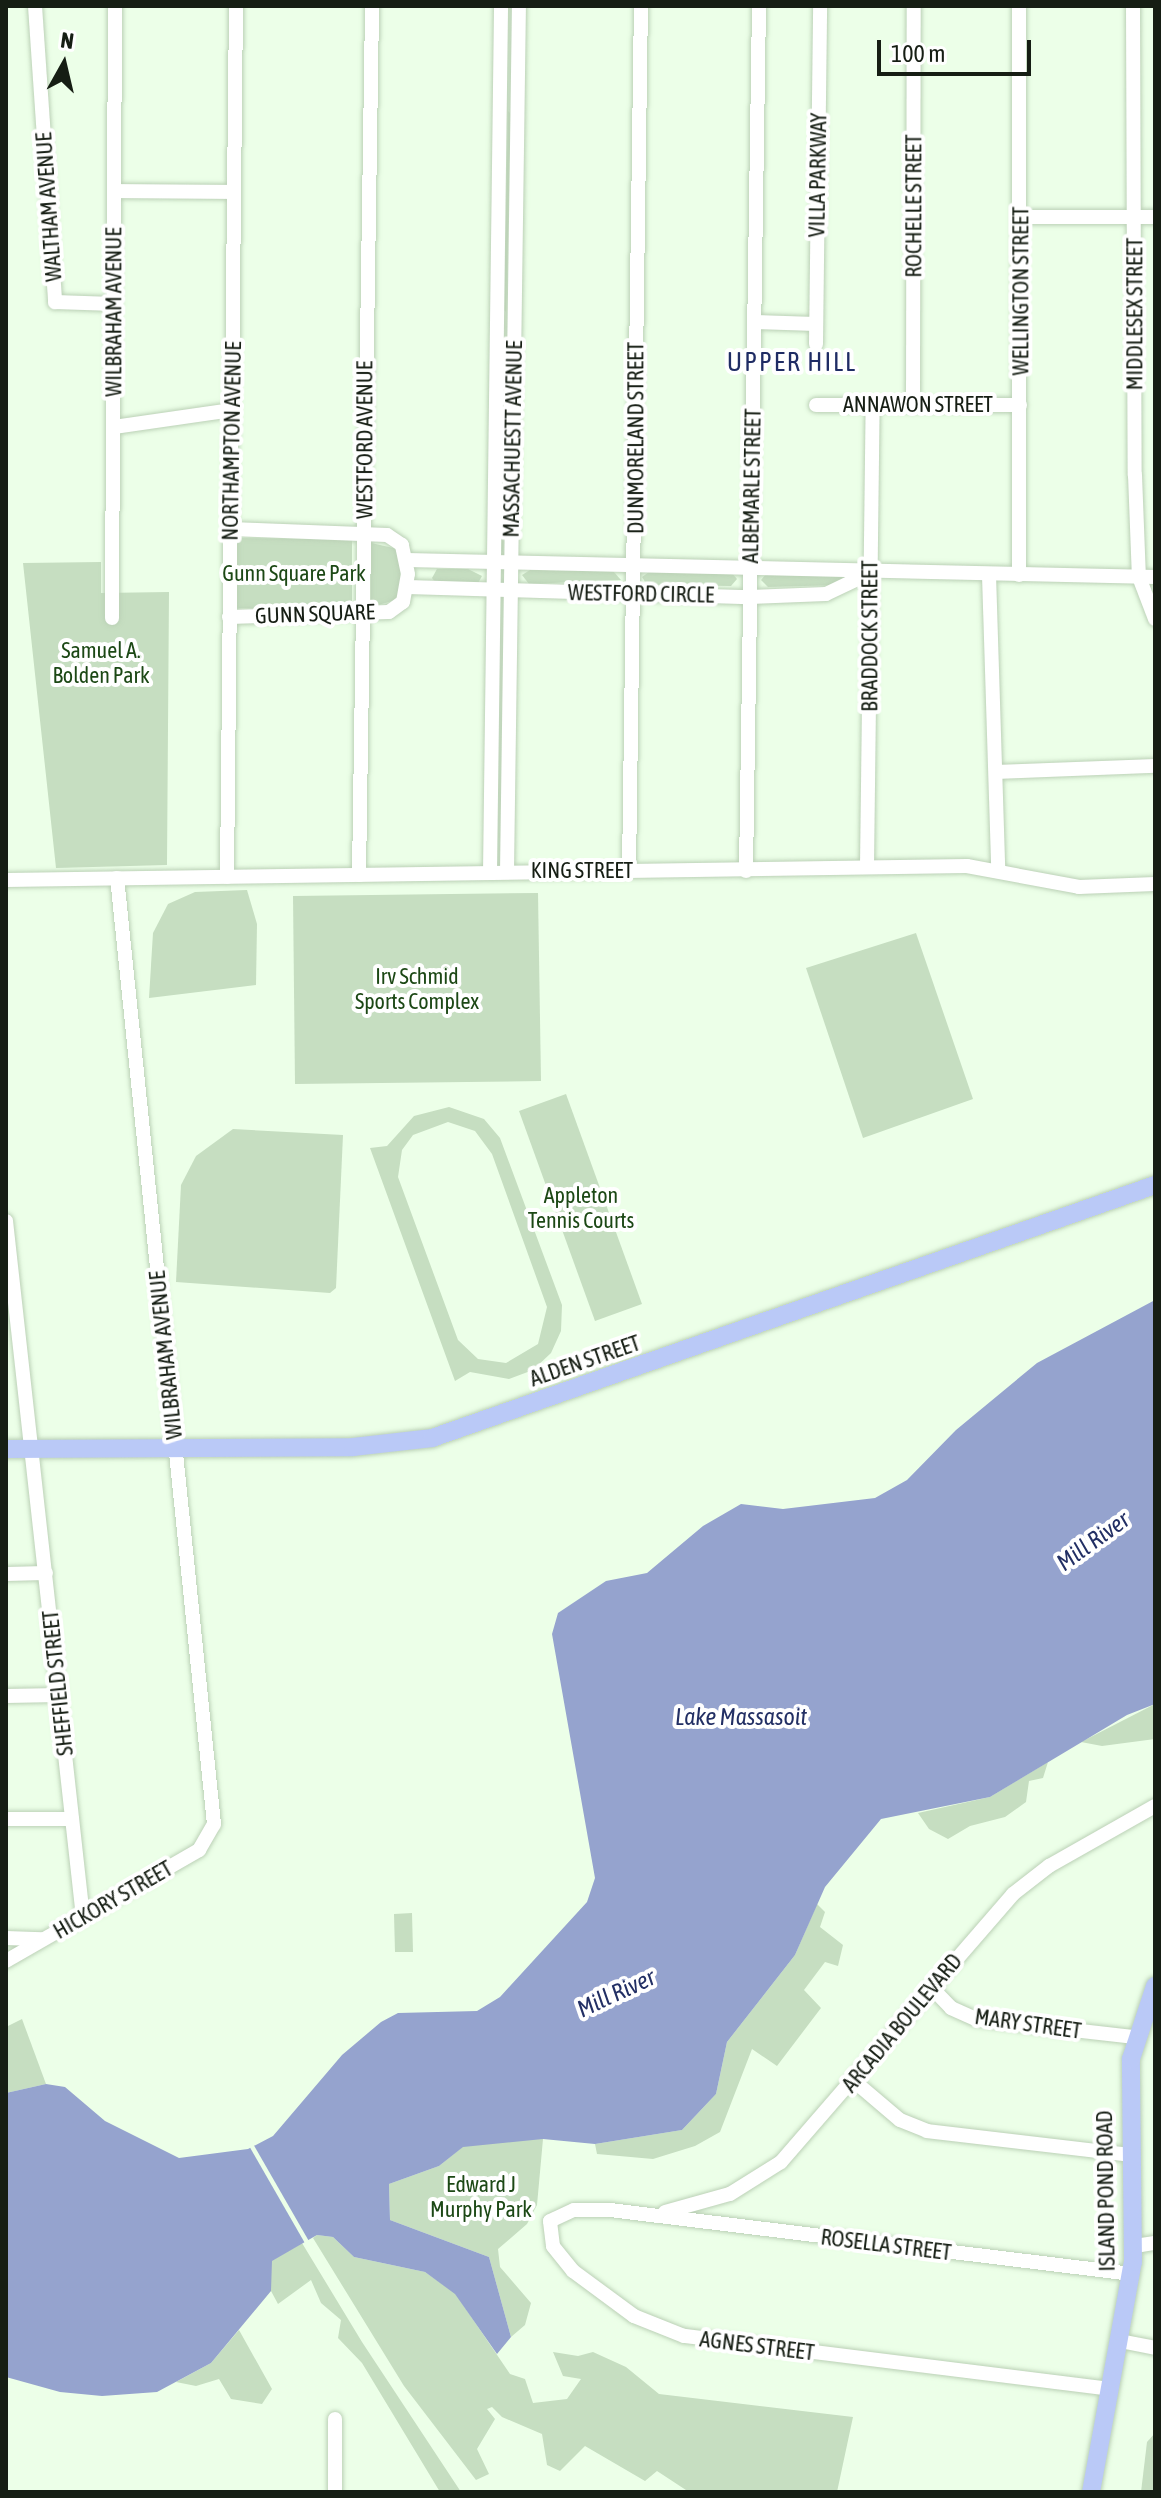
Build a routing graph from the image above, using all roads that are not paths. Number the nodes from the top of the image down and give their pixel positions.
1 (35, 6) edge
2 (115, 6) edge
3 (236, 6) edge
4 (372, 6) edge
5 (501, 6) edge
6 (519, 6) edge
7 (641, 6) edge
8 (759, 6) edge
9 (820, 6) edge
10 (914, 6) edge
11 (1019, 6) edge
12 (1133, 6) edge
13 (500, 100) junction
14 (517, 100) junction
15 (114, 191) junction
16 (234, 192) junction
17 (1022, 217) junction
18 (1135, 217) junction
19 (1155, 217) edge
20 (114, 304) junction
21 (755, 322) junction
22 (816, 324) junction
23 (497, 326) junction
24 (515, 326) junction
25 (816, 344) dead end
26 (816, 405) dead end
27 (1020, 405) junction
28 (873, 406) junction
29 (913, 406) junction
30 (232, 410) junction
31 (114, 427) junction
32 (231, 529) junction
33 (364, 532) junction
34 (407, 560) junction
35 (494, 563) junction
36 (512, 564) junction
37 (634, 567) junction
38 (751, 570) junction
39 (870, 573) junction
40 (989, 575) junction
41 (1019, 575) junction
42 (1139, 577) junction
43 (1155, 577) edge
44 (407, 587) junction
45 (494, 592) junction
46 (512, 592) junction
47 (634, 594) junction
48 (750, 597) junction
49 (363, 614) junction
50 (229, 617) junction
51 (112, 618) dead end
52 (1155, 619) edge
53 (492, 721) junction
54 (509, 722) junction
55 (1155, 766) edge
56 (996, 772) junction
57 (867, 867) junction
58 (998, 868) junction
59 (629, 871) junction
60 (746, 871) junction
61 (490, 872) junction
62 (507, 872) junction
63 (359, 875) junction
64 (227, 877) junction
65 (117, 878) junction
66 (6, 880) edge
67 (1155, 884) edge
68 (1155, 1185) edge
69 (6, 1221) edge
70 (7, 1238) edge
71 (13, 1342) edge
72 (177, 1448) junction
73 (6, 1449) edge
74 (32, 1449) junction
75 (46, 1573) junction
76 (6, 1574) edge
77 (59, 1695) junction
78 (6, 1696) edge
79 (1155, 1806) edge
80 (6, 1819) edge
81 (72, 1819) junction
82 (213, 1832) joint
83 (83, 1917) junction
84 (6, 1938) edge
85 (45, 1939) junction
86 (6, 1961) edge
87 (1155, 1986) edge
88 (931, 1987) junction
89 (1135, 2037) junction
90 (854, 2081) junction
91 (1132, 2155) junction
92 (640, 2213) junction
93 (1155, 2243) edge
94 (1135, 2246) junction
95 (1132, 2274) junction
96 (1120, 2341) junction
97 (1155, 2348) edge
98 (1111, 2389) junction
99 (335, 2419) dead end
100 (335, 2492) edge
101 (1091, 2492) edge

1 - 20 street, WALTHAM AVENUE
2 - 15 street, WILBRAHAM AVENUE
3 - 16 street, NORTHAMPTON AVENUE
4 - 33 street, WESTFORD AVENUE
5 - 13 street
6 - 14 street, MASSACHUESTT AVENUE
7 - 37 street, DUNMORELAND STREET
8 - 21 street, ALBEMARLE STREET
9 - 22 street, VILLA PARKWAY
10 - 29 street, ROCHELLE STREET
11 - 17 street, WELLINGTON STREET
12 - 18 street, MIDDLESEX STREET
13 - 14 street
13 - 23 street
14 - 24 street, MASSACHUESTT AVENUE
15 - 16 street
15 - 20 street, WILBRAHAM AVENUE
16 - 30 street, NORTHAMPTON AVENUE
17 - 18 street
17 - 27 street, WELLINGTON STREET
18 - 19 street
18 - 42 street, MIDDLESEX STREET
20 - 31 street, WILBRAHAM AVENUE
21 - 22 street
21 - 38 street, ALBEMARLE STREET
22 - 25 street, VILLA PARKWAY
23 - 24 street
23 - 35 street
24 - 36 street, MASSACHUESTT AVENUE
26 - 28 street, ANNAWON STREET
27 - 29 street, ANNAWON STREET
27 - 41 street, WELLINGTON STREET
28 - 29 street, ANNAWON STREET
28 - 39 street, BRADDOCK STREET
30 - 31 street
30 - 32 street, NORTHAMPTON AVENUE
31 - 51 street, WILBRAHAM AVENUE
32 - 33 street
32 - 50 street, NORTHAMPTON AVENUE
33 - 34 street
33 - 49 street, WESTFORD AVENUE
34 - 35 street, WESTFORD CIRCLE
34 - 44 street
35 - 36 street, WESTFORD CIRCLE
35 - 45 street
36 - 37 street, WESTFORD CIRCLE
36 - 46 street, MASSACHUESTT AVENUE
37 - 38 street, WESTFORD CIRCLE
37 - 47 street, DUNMORELAND STREET
38 - 39 street, WESTFORD CIRCLE
38 - 48 street, ALBEMARLE STREET
39 - 40 street, WESTFORD CIRCLE
39 - 48 street, WESTFORD CIRCLE
39 - 57 street, BRADDOCK STREET
40 - 41 street, WESTFORD CIRCLE
40 - 56 street
41 - 42 street, WESTFORD CIRCLE
42 - 43 street, WESTFORD CIRCLE
42 - 52 street, MIDDLESEX STREET
44 - 45 street, WESTFORD CIRCLE
44 - 49 street, GUNN SQUARE
45 - 46 street, WESTFORD CIRCLE
45 - 53 street
46 - 47 street, WESTFORD CIRCLE
46 - 54 street, MASSACHUESTT AVENUE
47 - 48 street, WESTFORD CIRCLE
47 - 59 street, DUNMORELAND STREET
48 - 60 street, ALBEMARLE STREET
49 - 50 street, GUNN SQUARE
49 - 63 street, WESTFORD AVENUE
50 - 64 street, NORTHAMPTON AVENUE
53 - 54 street
53 - 61 street
54 - 62 street, MASSACHUESTT AVENUE
55 - 56 street
56 - 58 street
57 - 58 street, KING STREET
57 - 60 street, KING STREET
58 - 67 street, KING STREET
59 - 60 street, KING STREET
59 - 62 street, KING STREET
61 - 62 street, KING STREET
61 - 63 street, KING STREET
63 - 64 street, KING STREET
64 - 65 street, KING STREET
65 - 66 street, KING STREET
65 - 72 street, WILBRAHAM AVENUE
68 - 72 main road, ALDEN STREET
69 - 70 street, SHEFFIELD STREET
70 - 71 street, SHEFFIELD STREET
71 - 74 street, SHEFFIELD STREET
72 - 74 main road, ALDEN STREET
72 - 82 street, WILBRAHAM AVENUE
73 - 74 main road, ALDEN STREET
74 - 75 street, SHEFFIELD STREET
75 - 76 street
75 - 77 street, SHEFFIELD STREET
77 - 78 street
77 - 81 street, SHEFFIELD STREET
79 - 88 street, ARCADIA BOULEVARD
80 - 81 street
81 - 83 street, SHEFFIELD STREET
82 - 83 street, HICKORY STREET
83 - 85 street, HICKORY STREET
84 - 85 street
85 - 86 street, HICKORY STREET
87 - 89 main road, ISLAND POND ROAD
88 - 89 street, MARY STREET
88 - 90 street, ARCADIA BOULEVARD
89 - 91 main road, ISLAND POND ROAD
90 - 91 street
90 - 92 street, ARCADIA BOULEVARD
91 - 94 main road, ISLAND POND ROAD
92 - 95 street, ROSELLA STREET
92 - 98 street, AGNES STREET
93 - 94 street
94 - 95 main road, ISLAND POND ROAD
95 - 96 main road, ISLAND POND ROAD
96 - 97 street
96 - 98 main road, ISLAND POND ROAD
98 - 101 main road, ISLAND POND ROAD
99 - 100 street

